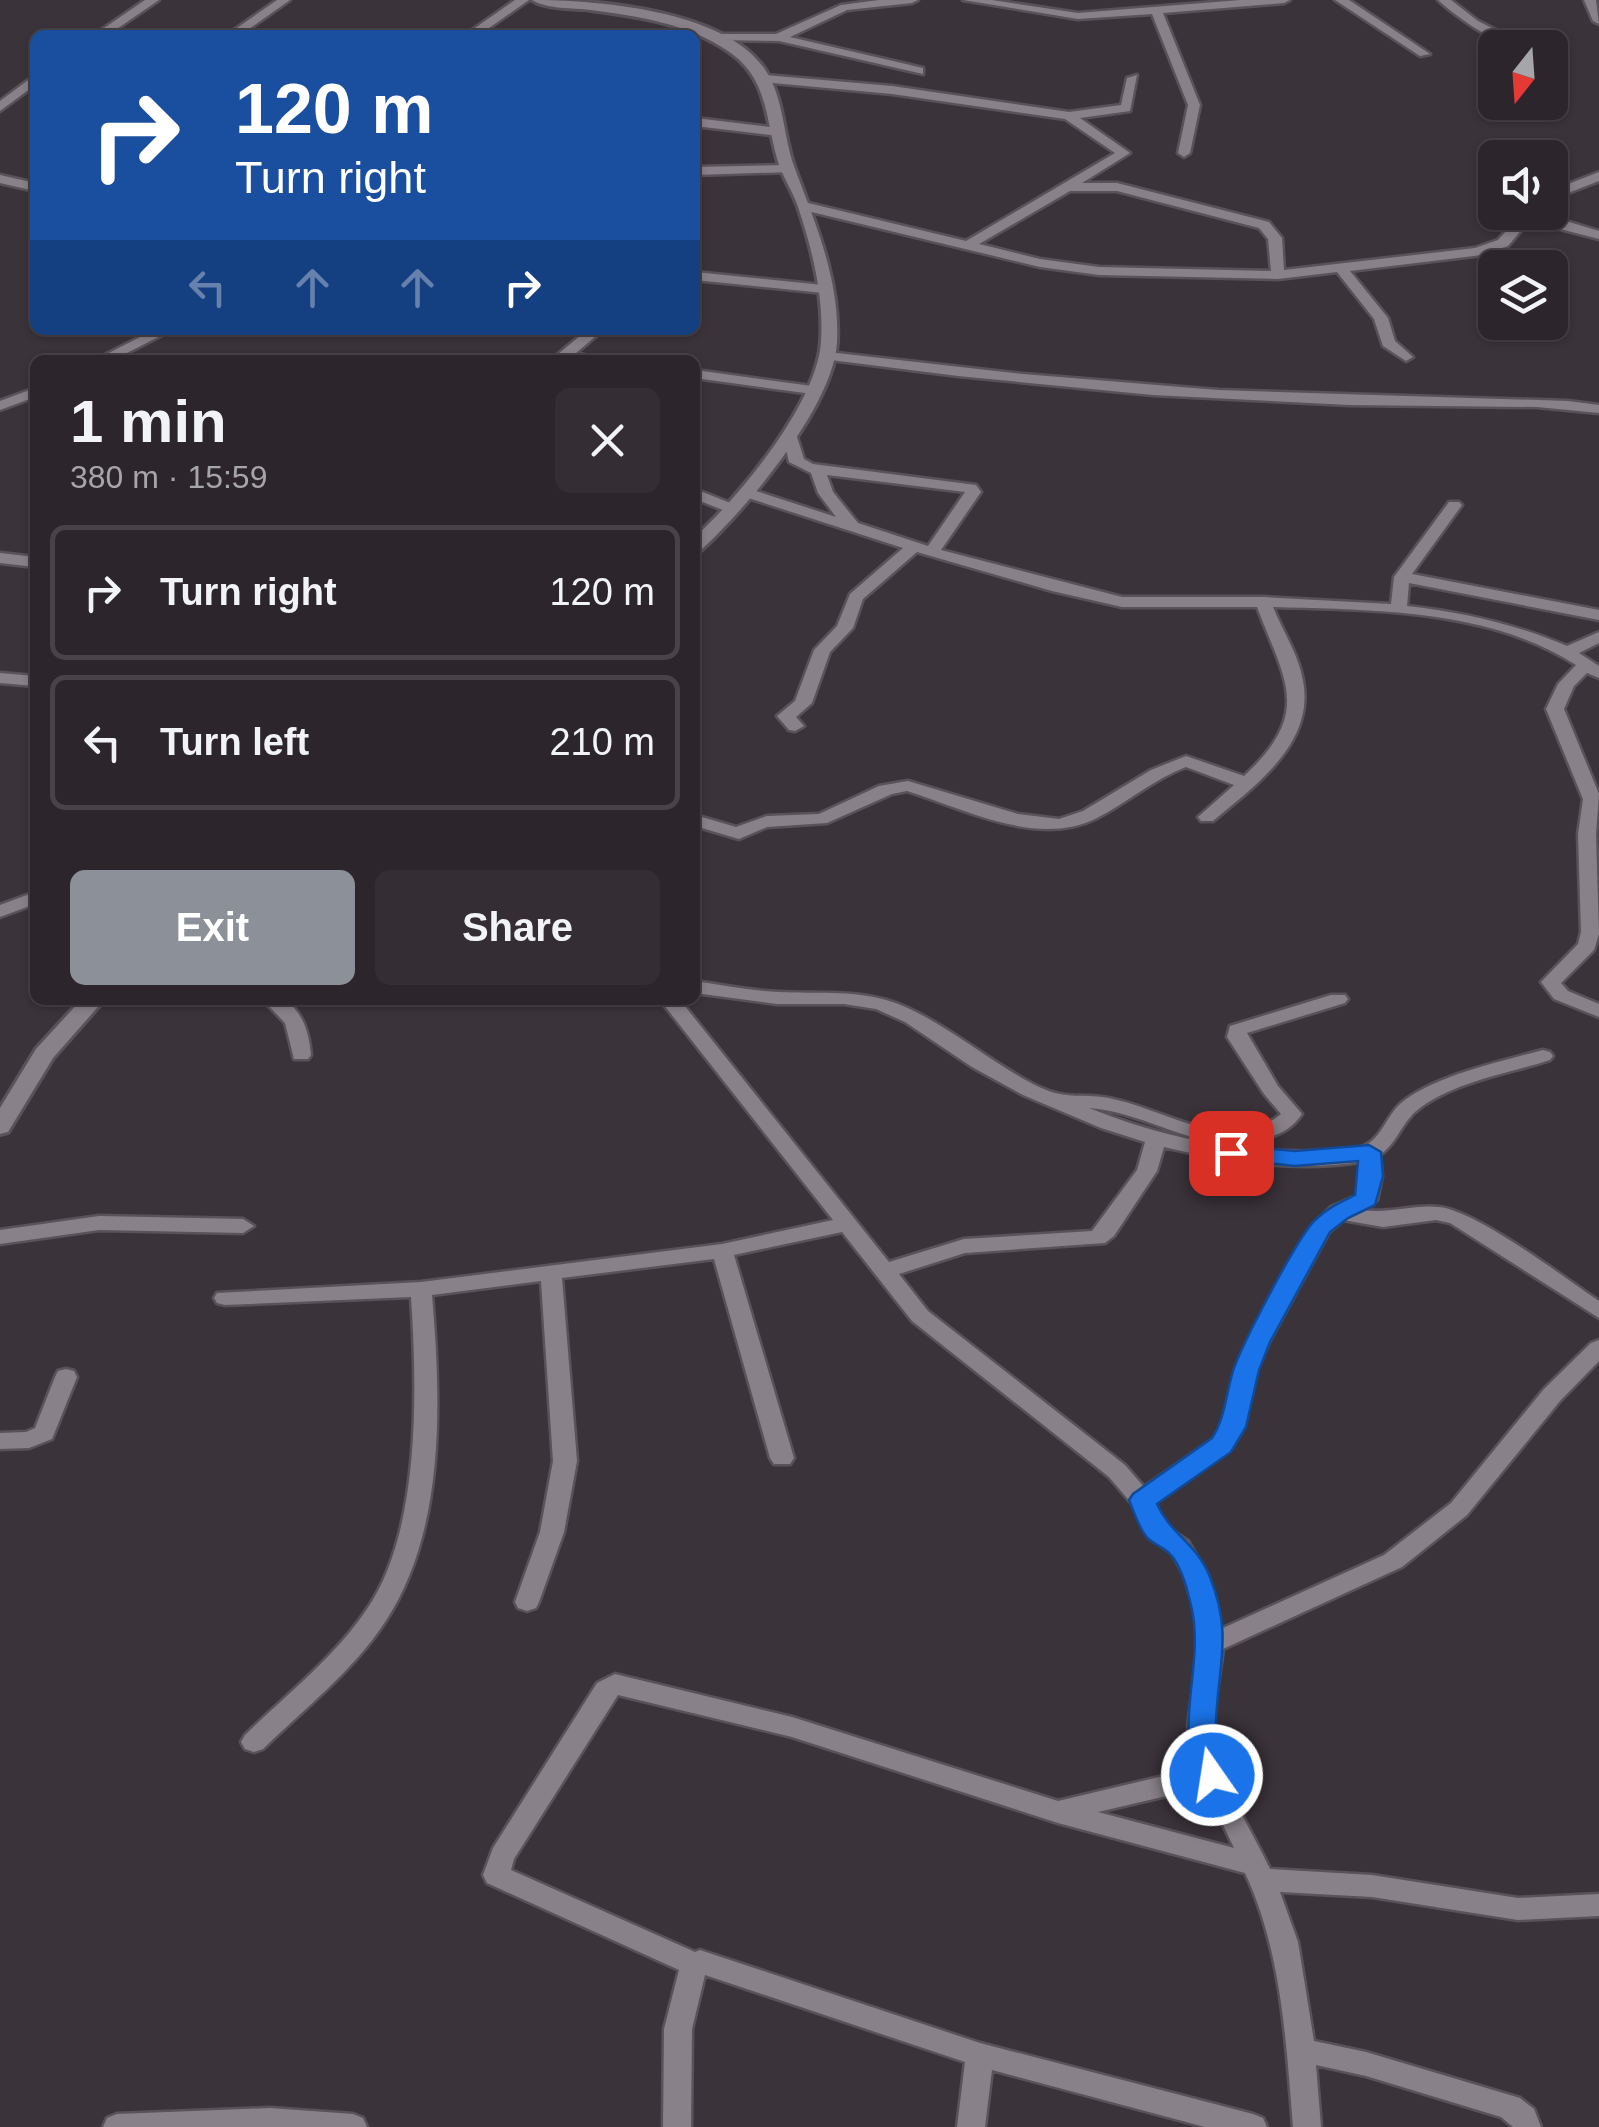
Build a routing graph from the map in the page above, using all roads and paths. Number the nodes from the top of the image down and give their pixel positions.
1 (152, 0) edge
2 (284, 0) edge
3 (523, 0) edge
4 (538, 0) edge
5 (832, 0) edge
6 (912, 0) edge
7 (969, 0) edge
8 (1173, 0) edge
9 (1284, 0) edge
10 (1341, 0) edge
11 (1444, 0) edge
12 (1590, 0) edge
13 (874, 1) edge
14 (598, 4) edge
15 (845, 6) junction
16 (1184, 10) junction
17 (1156, 12) junction
18 (1599, 21) edge
19 (114, 30) edge
20 (241, 30) edge
21 (478, 30) edge
22 (692, 30) edge
23 (1489, 30) edge
24 (700, 32) edge
25 (713, 36) junction
26 (778, 38) junction
27 (1424, 54) dead end
28 (919, 72) dead end
29 (1134, 78) dead end
30 (765, 79) junction
31 (30, 83) edge
32 (0, 107) edge
33 (1069, 116) junction
34 (700, 117) edge
35 (700, 123) edge
36 (714, 124) junction
37 (778, 132) junction
38 (1184, 153) dead end
39 (788, 169) junction
40 (700, 171) edge
41 (1599, 176) edge
42 (0, 180) edge
43 (30, 186) edge
44 (1071, 187) junction
45 (1568, 189) edge
46 (804, 206) junction
47 (1568, 226) edge
48 (1514, 230) edge
49 (1599, 236) edge
50 (970, 244) junction
51 (1341, 268) junction
52 (1278, 275) junction
53 (700, 277) edge
54 (823, 289) junction
55 (154, 335) edge
56 (590, 335) edge
57 (112, 355) edge
58 (564, 355) edge
59 (828, 356) junction
60 (1406, 357) dead end
61 (700, 375) edge
62 (812, 390) junction
63 (30, 394) edge
64 (0, 406) edge
65 (1599, 409) edge
66 (790, 437) junction
67 (818, 470) junction
68 (747, 493) junction
69 (700, 496) edge
70 (1454, 505) dead end
71 (734, 509) junction
72 (852, 526) junction
73 (700, 541) edge
74 (922, 550) junction
75 (0, 558) edge
76 (30, 561) edge
77 (1402, 577) junction
78 (1263, 602) junction
79 (1398, 610) junction
80 (1599, 615) edge
81 (1599, 637) edge
82 (1570, 651) junction
83 (1593, 668) edge
84 (0, 678) edge
85 (30, 681) edge
86 (795, 726) dead end
87 (1246, 783) junction
88 (1207, 817) dead end
89 (700, 822) edge
90 (30, 900) edge
91 (0, 910) edge
92 (700, 988) edge
93 (1338, 999) dead end
94 (88, 1005) edge
95 (282, 1005) edge
96 (674, 1005) edge
97 (1599, 1011) edge
98 (302, 1056) dead end
99 (1543, 1056) dead end
100 (1051, 1102) junction
101 (0, 1127) edge
102 (1156, 1139) junction
103 (1369, 1152) junction
104 (1339, 1212) junction
105 (846, 1224) junction
106 (243, 1226) dead end
107 (0, 1237) edge
108 (722, 1251) junction
109 (884, 1271) junction
110 (551, 1272) junction
111 (420, 1290) junction
112 (225, 1298) dead end
113 (1599, 1311) edge
114 (1597, 1352) edge
115 (66, 1377) dead end
116 (0, 1441) edge
117 (782, 1458) dead end
118 (1142, 1500) junction
119 (527, 1602) dead end
120 (1211, 1644) junction
121 (254, 1742) dead end
122 (1212, 1775) junction
123 (1058, 1812) junction
124 (1258, 1873) junction
125 (1599, 1905) edge
126 (694, 1964) junction
127 (1301, 2050) junction
128 (980, 2055) junction
129 (117, 2127) edge
130 (354, 2127) edge
131 (677, 2127) edge
132 (971, 2127) edge
133 (1253, 2127) edge
134 (1307, 2127) edge
135 (1527, 2127) edge

1 - 19 street
2 - 20 street
3 - 21 street
4 - 14 street
5 - 15 street
6 - 13 street
7 - 17 street
8 - 16 street
9 - 16 street
10 - 27 street
11 - 23 street
12 - 18 street
13 - 15 street
14 - 22 street
15 - 26 street
16 - 17 street
17 - 38 street
24 - 25 street
25 - 26 street
25 - 30 street
26 - 28 street
29 - 33 street
30 - 33 street
30 - 37 street
31 - 32 street
33 - 44 street
34 - 36 street
35 - 36 street
36 - 37 street
37 - 39 street
39 - 40 street
39 - 46 street
41 - 45 street
42 - 43 street
44 - 50 street
44 - 52 street
46 - 50 street
46 - 54 street
47 - 49 street
48 - 51 street
50 - 52 street
51 - 52 street
51 - 60 street
53 - 54 street
54 - 59 street
55 - 57 street
56 - 58 street
59 - 62 street
59 - 65 street
61 - 62 street
62 - 66 street
63 - 64 street
66 - 67 street
66 - 68 street
67 - 72 street
67 - 74 street
68 - 71 street
68 - 72 street
69 - 71 street
70 - 77 street
71 - 73 street
72 - 74 street
74 - 78 street
74 - 86 street
75 - 76 street
77 - 79 street
77 - 80 street
78 - 79 street
78 - 87 street
79 - 82 street
81 - 82 street
82 - 83 street
83 - 97 street
84 - 85 street
87 - 88 street
87 - 89 street
90 - 91 street
92 - 100 street
93 - 100 street
94 - 101 street
95 - 98 street
96 - 105 street
99 - 103 street
100 - 102 street
102 - 103 street
102 - 109 street
103 - 104 street
104 - 113 street
104 - 118 street
105 - 108 street
105 - 109 street
106 - 107 street
108 - 110 street
108 - 117 street
109 - 118 street
110 - 111 street
110 - 119 street
111 - 112 street
111 - 121 street
114 - 120 street
115 - 116 street
118 - 120 street
120 - 122 street
122 - 123 street
122 - 124 street
123 - 124 street
123 - 126 street
124 - 125 street
124 - 127 street
126 - 128 street
126 - 131 street
127 - 134 street
127 - 135 street
128 - 132 street
128 - 133 street
129 - 130 street

